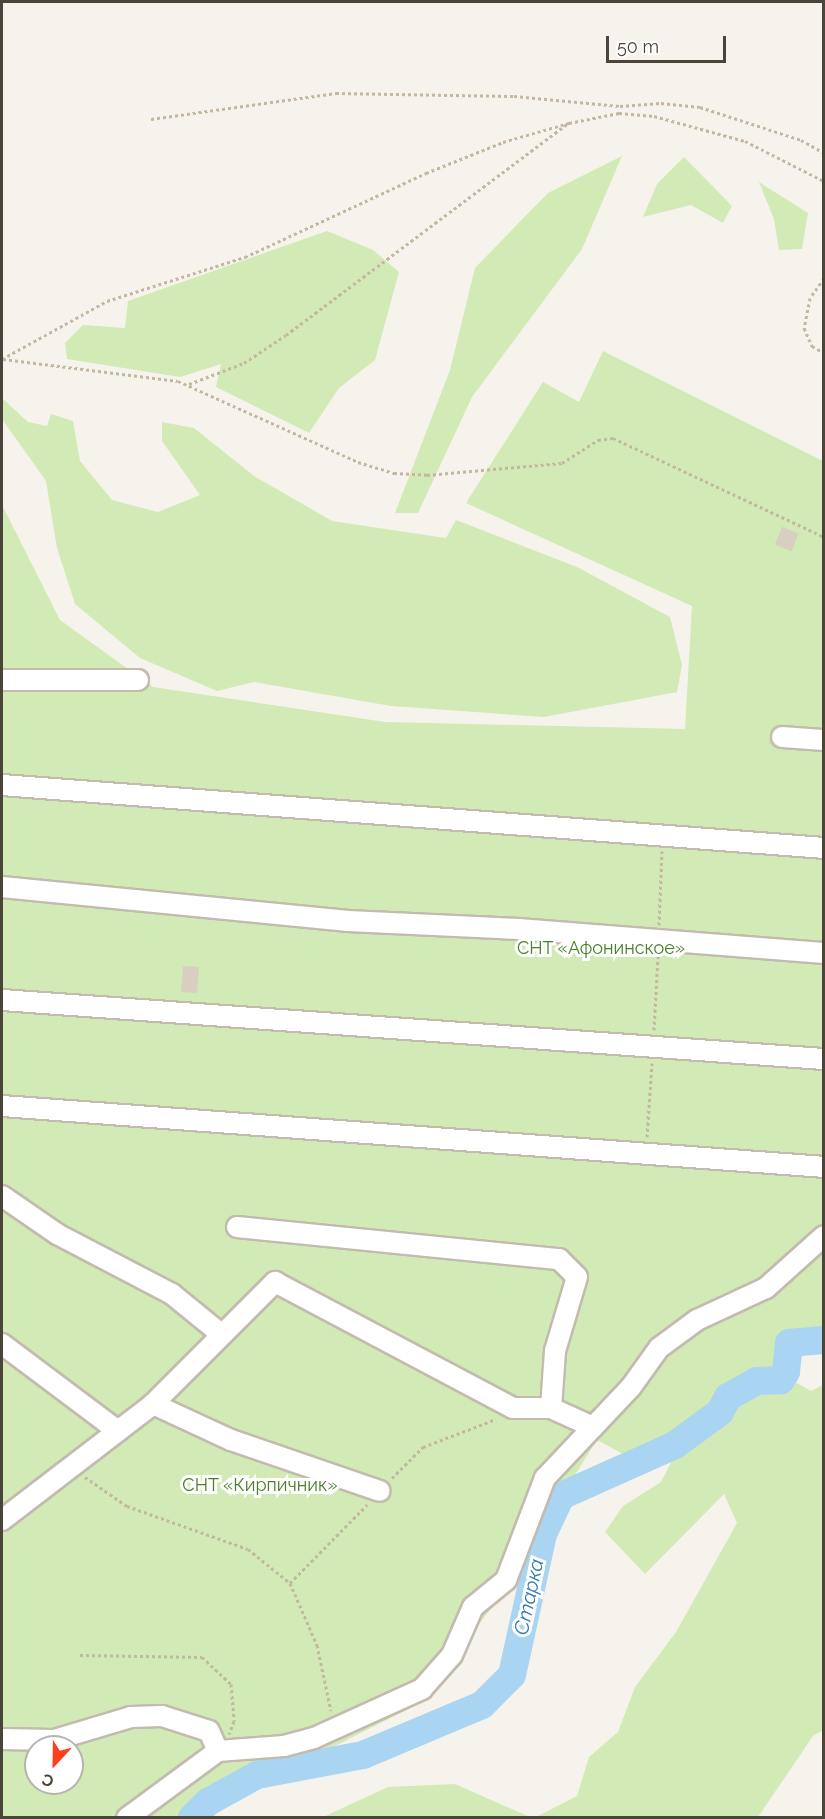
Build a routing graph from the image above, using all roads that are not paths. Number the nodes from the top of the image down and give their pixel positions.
1 (2, 680) edge
2 (138, 680) dead end
3 (782, 736) dead end
4 (824, 740) edge
5 (2, 785) edge
6 (824, 848) edge
7 (2, 887) edge
8 (824, 953) edge
9 (2, 1000) edge
10 (824, 1059) edge
11 (2, 1106) edge
12 (824, 1167) edge
13 (2, 1196) edge
14 (237, 1227) dead end
15 (824, 1236) edge
16 (221, 1334) junction
17 (2, 1344) edge
18 (153, 1404) junction
19 (551, 1408) junction
20 (593, 1427) junction
21 (118, 1431) junction
22 (380, 1491) dead end
23 (2, 1520) edge
24 (2, 1739) edge
25 (218, 1750) junction
26 (127, 1818) edge

1 - 2 lane
3 - 4 lane
5 - 6 lane
7 - 8 lane
9 - 10 lane
11 - 12 lane
13 - 16 lane
14 - 19 lane
15 - 20 lane
16 - 18 lane
16 - 19 lane
17 - 21 lane
18 - 21 lane
18 - 22 lane
19 - 20 lane
20 - 25 lane
21 - 23 lane
24 - 25 lane
25 - 26 lane

